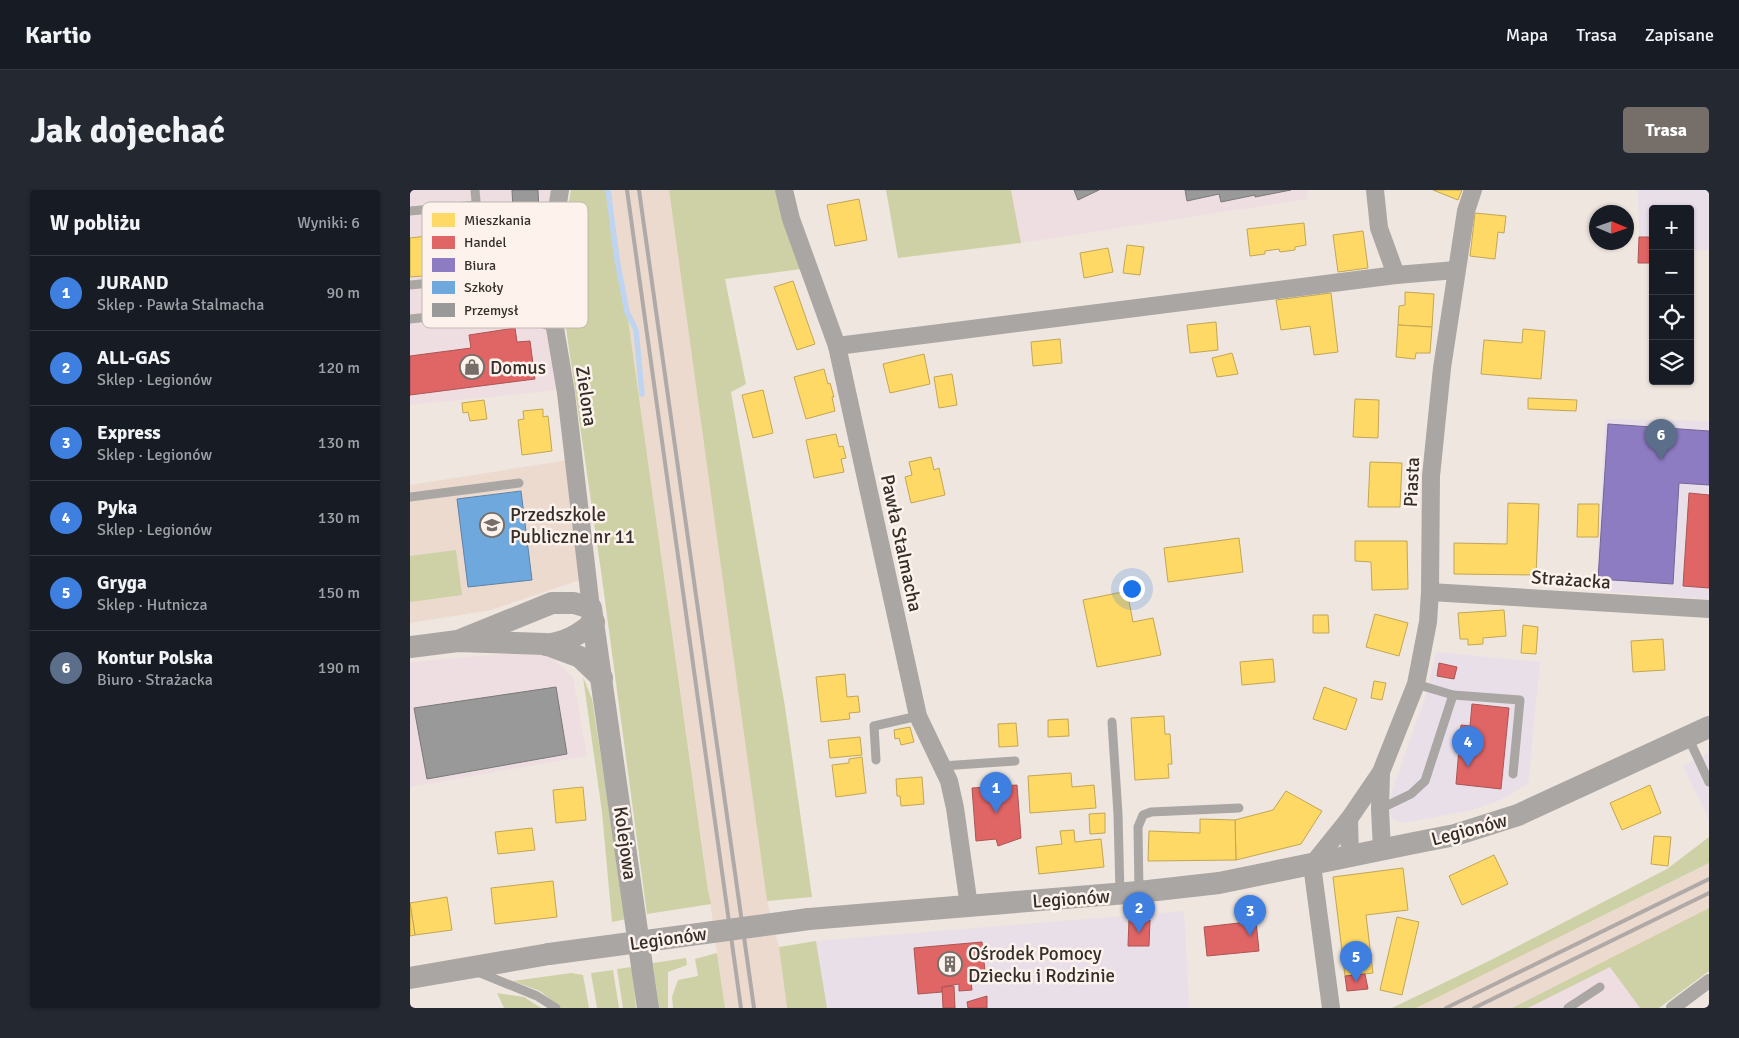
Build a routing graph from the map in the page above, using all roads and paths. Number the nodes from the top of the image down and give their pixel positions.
1 (784, 190) edge
2 (1376, 190) edge
3 (1473, 190) edge
4 (1456, 270) junction
5 (1396, 275) junction
6 (555, 328) edge
7 (837, 346) junction
8 (520, 482) dead end
9 (410, 497) edge
10 (1430, 592) junction
11 (1709, 609) edge
12 (592, 615) junction
13 (458, 641) junction
14 (546, 645) junction
15 (410, 647) edge
16 (602, 678) junction
17 (1416, 684) junction
18 (1453, 695) junction
19 (918, 716) junction
20 (1112, 722) dead end
21 (1709, 727) edge
22 (1688, 737) junction
23 (876, 760) dead end
24 (1015, 761) dead end
25 (942, 766) junction
26 (1381, 772) junction
27 (1513, 774) dead end
28 (1709, 782) edge
29 (1239, 808) dead end
30 (1380, 809) junction
31 (1349, 819) junction
32 (1382, 850) junction
33 (1350, 857) junction
34 (1312, 864) junction
35 (1129, 893) junction
36 (969, 906) junction
37 (468, 968) junction
38 (410, 978) edge
39 (1709, 981) edge
40 (1600, 987) dead end
41 (556, 1008) edge
42 (648, 1008) edge
43 (1332, 1008) edge
44 (1568, 1008) edge
45 (1673, 1008) edge

1 - 7 street, Pawła Stalmacha
2 - 5 street
3 - 4 street, Piasta
4 - 5 street
4 - 10 street, Piasta
5 - 7 street
6 - 12 street, Zielona
7 - 19 street, Pawła Stalmacha
8 - 9 lane
10 - 11 street, Strażacka
10 - 17 street, Piasta
12 - 13 street
12 - 14 street
12 - 16 street, Kolejowa
13 - 14 street
13 - 15 street
14 - 16 street
16 - 42 street, Kolejowa
17 - 18 lane
17 - 26 street, Piasta
18 - 27 lane
18 - 30 lane
19 - 23 lane
19 - 25 street, Pawła Stalmacha
20 - 35 lane
21 - 22 street, Legionów
22 - 28 lane
22 - 32 street, Legionów
24 - 25 lane
25 - 36 street, Pawła Stalmacha
26 - 30 street, Piasta
26 - 31 street, Piasta
29 - 35 lane
30 - 32 street, Piasta
31 - 33 street
31 - 34 street, Piasta
32 - 33 street, Legionów
33 - 34 street, Legionów
34 - 35 street, Legionów
34 - 43 street
35 - 36 street, Legionów
36 - 37 street, Legionów, bridge
37 - 38 street, Legionów
37 - 41 lane
39 - 45 street
40 - 44 lane

